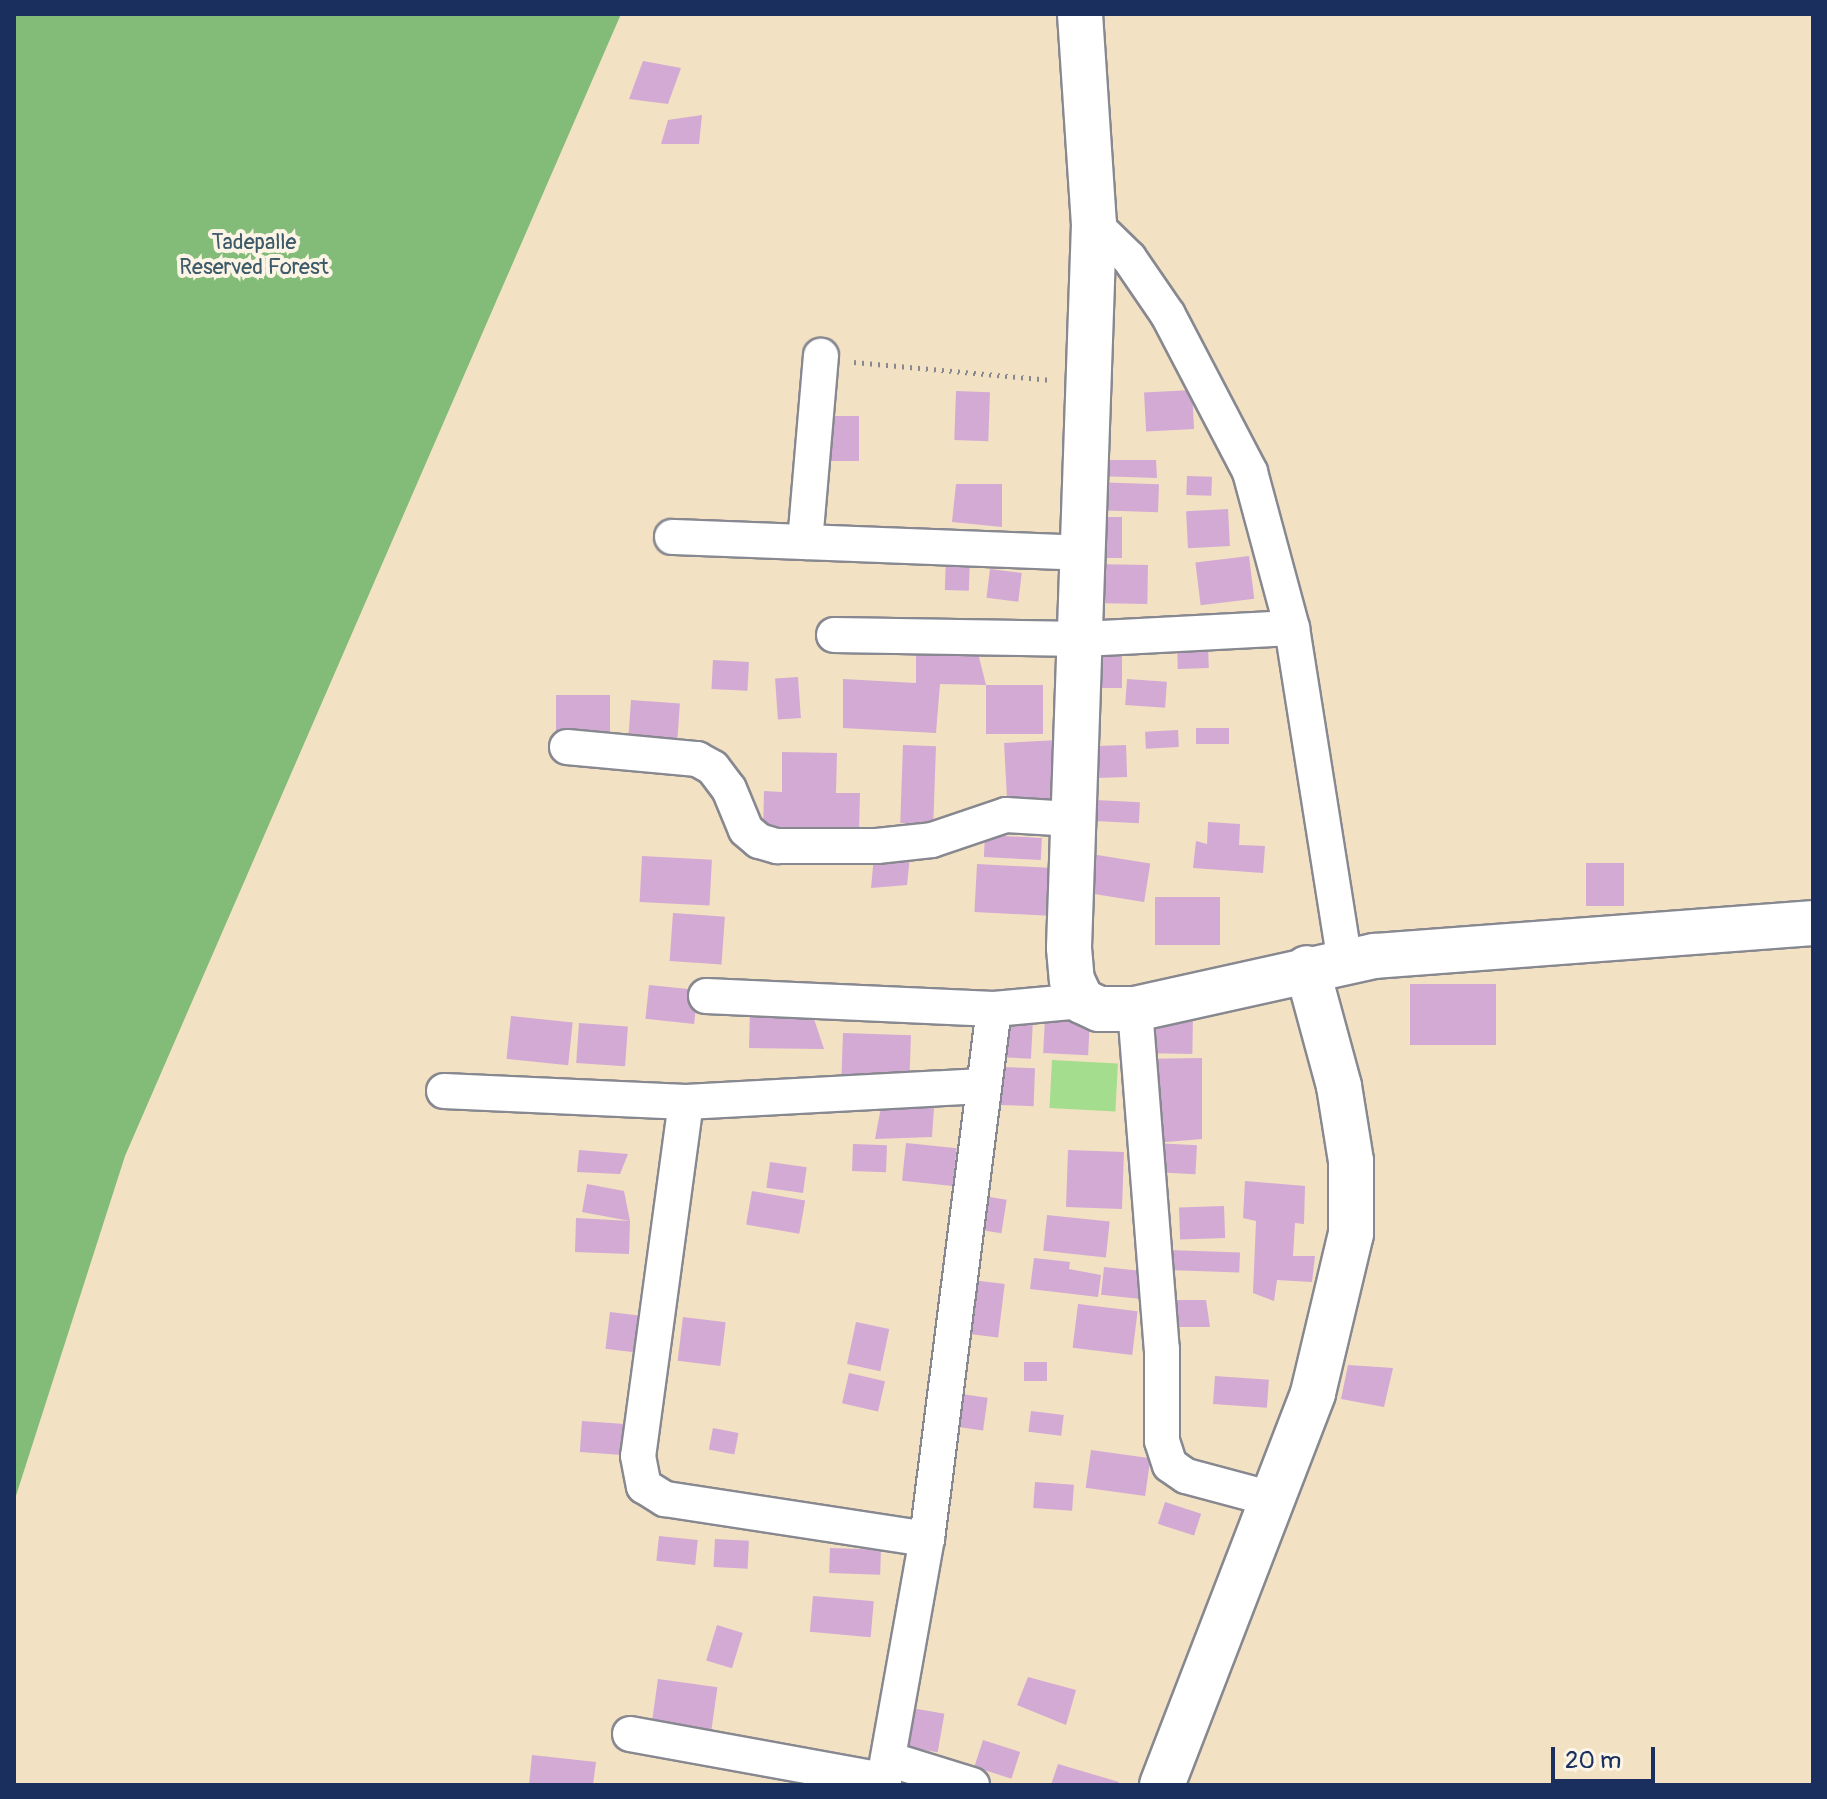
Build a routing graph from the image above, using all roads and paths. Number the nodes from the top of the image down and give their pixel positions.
1 (1080, 14) edge
2 (1094, 224) junction
3 (821, 356) joint
4 (1089, 385) junction
5 (672, 537) dead end
6 (805, 542) junction
7 (1084, 553) junction
8 (1292, 628) junction
9 (834, 635) dead end
10 (1083, 639) junction
11 (567, 747) dead end
12 (1074, 819) junction
13 (1813, 923) edge
14 (1326, 964) junction
15 (706, 996) dead end
16 (1082, 1001) junction
17 (994, 1009) junction
18 (1135, 1009) junction
19 (983, 1086) junction
20 (444, 1091) dead end
21 (686, 1102) junction
22 (1272, 1499) junction
23 (927, 1539) junction
24 (630, 1734) dead end
25 (885, 1775) edge
26 (972, 1785) edge
27 (1162, 1785) edge

1 - 2 street
2 - 4 street
2 - 8 street
3 - 4 path
3 - 6 street
4 - 7 street
5 - 6 street
6 - 7 street
7 - 10 street
8 - 10 street
8 - 14 street
9 - 10 street
10 - 12 street
11 - 12 street
12 - 16 street
13 - 14 street
14 - 18 street
14 - 22 street
15 - 17 street
16 - 17 street
16 - 18 street
17 - 19 street
18 - 22 street
19 - 21 street
19 - 23 street
20 - 21 street
21 - 23 street
22 - 27 street
23 - 25 street
24 - 25 street
25 - 26 street

